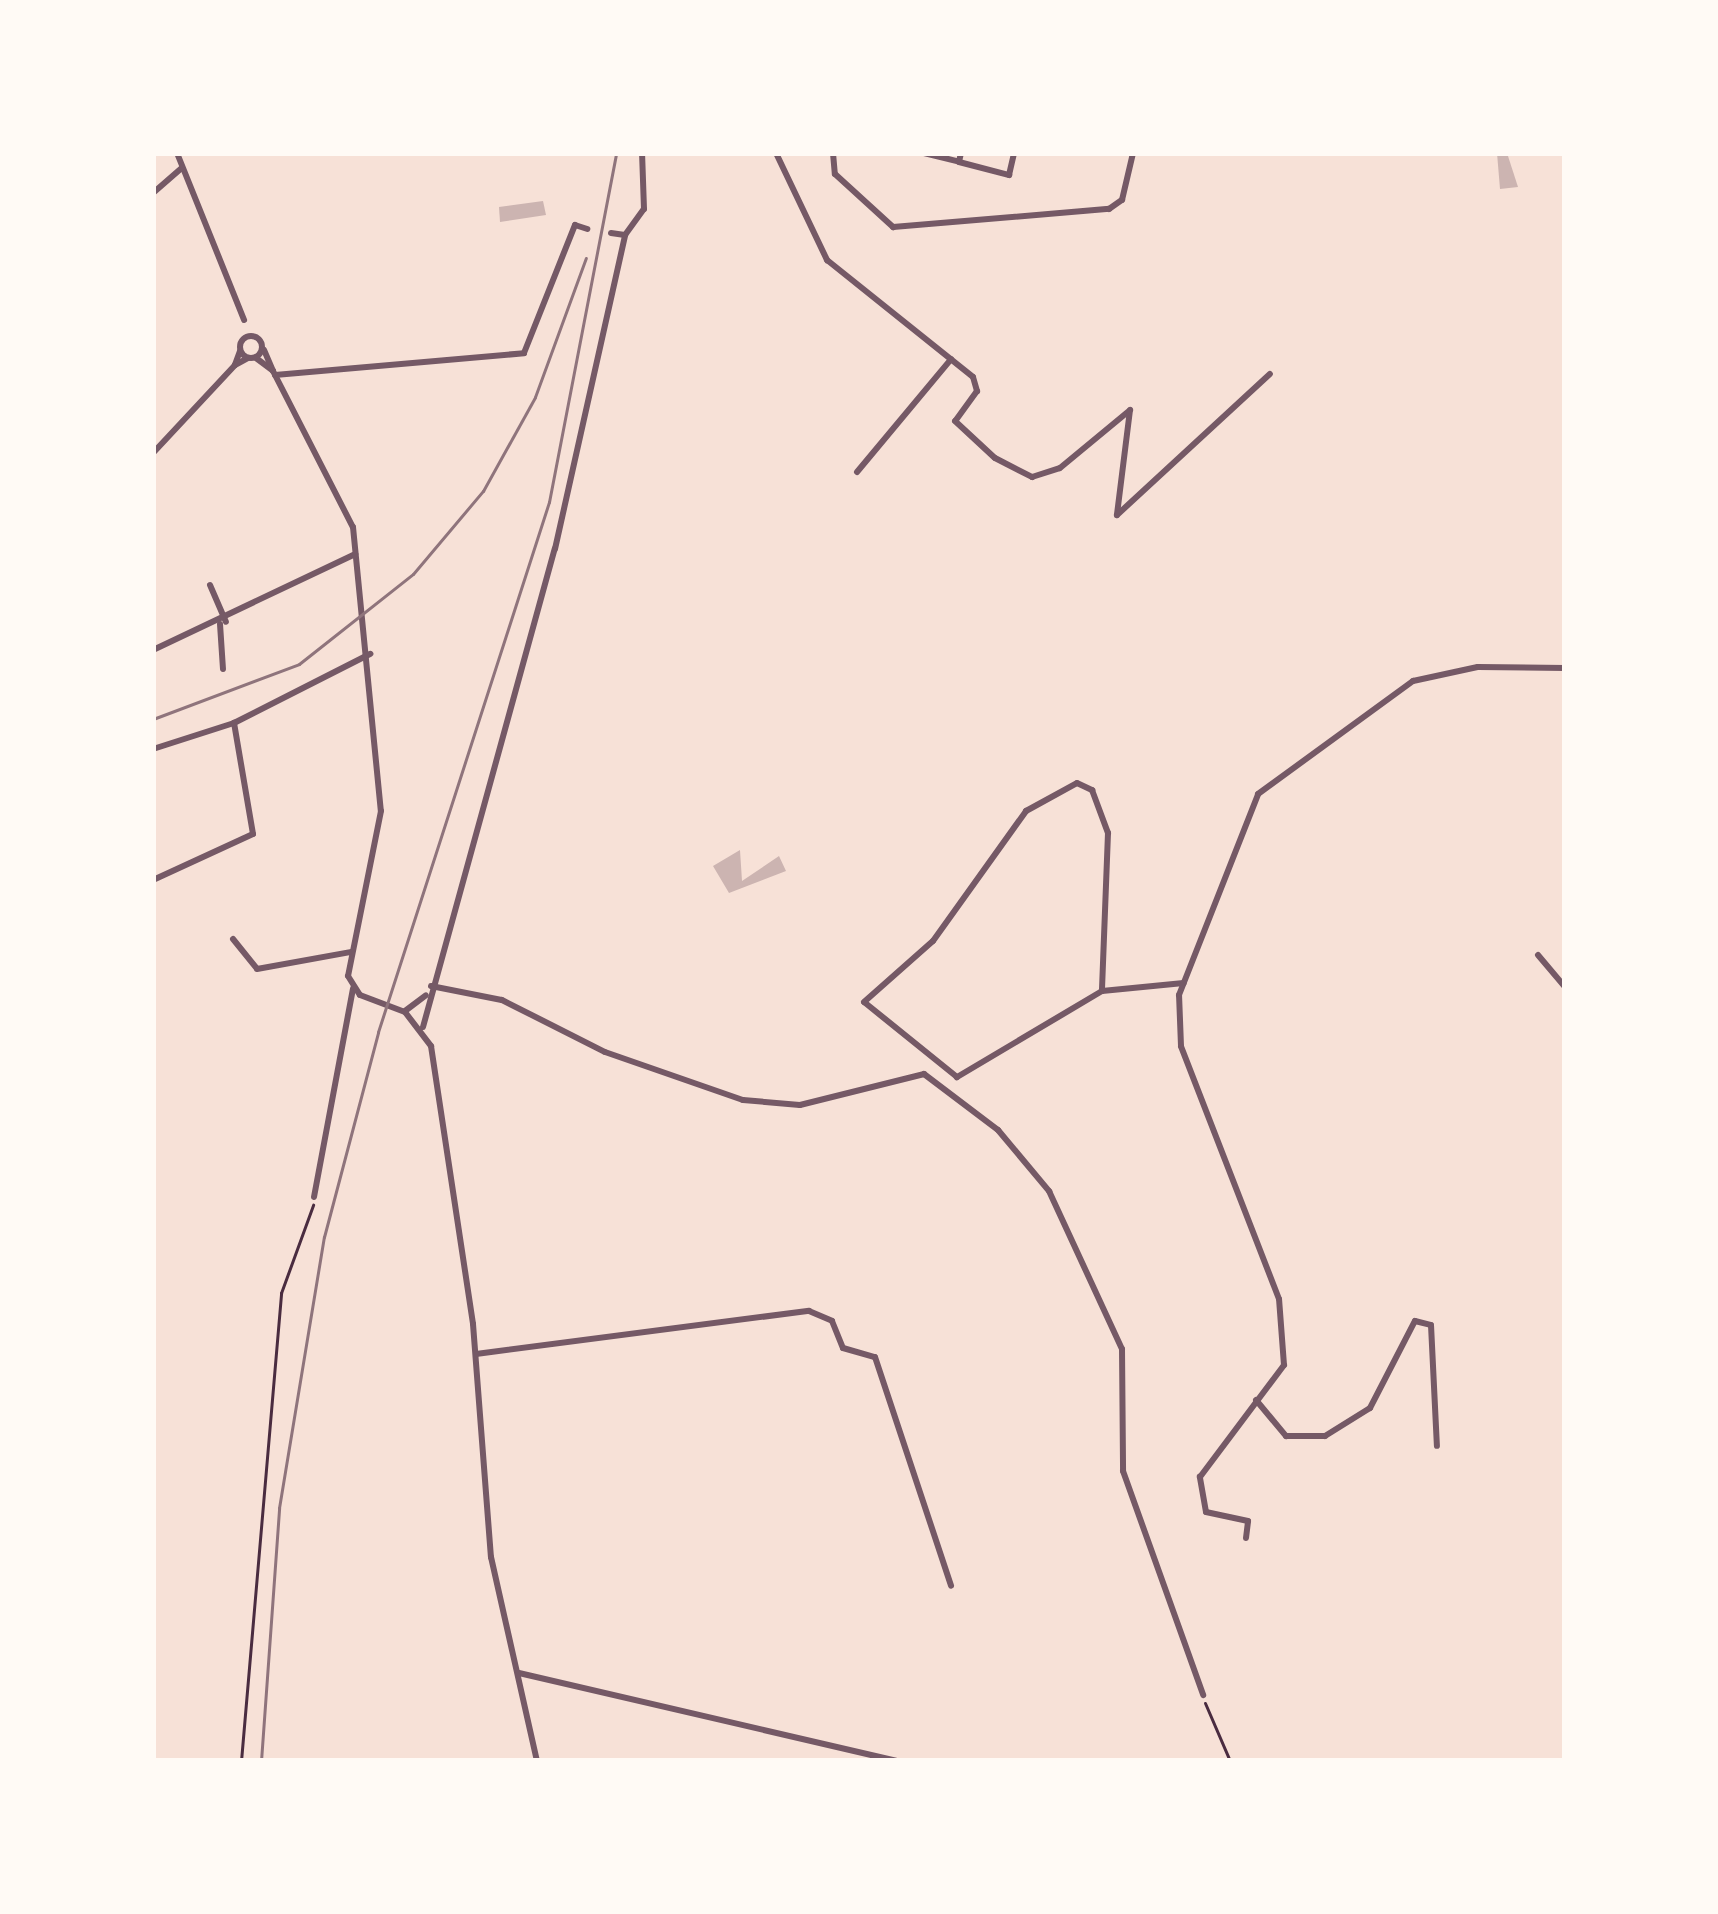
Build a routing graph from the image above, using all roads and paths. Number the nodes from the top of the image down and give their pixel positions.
1 (177, 153) edge
2 (642, 153) edge
3 (776, 153) edge
4 (833, 153) edge
5 (924, 153) edge
6 (1014, 153) edge
7 (1133, 153) edge
8 (960, 158) edge
9 (182, 168) junction
10 (153, 193) edge
11 (587, 229) dead end
12 (611, 233) dead end
13 (626, 235) junction
14 (244, 320) junction
15 (256, 337) junction
16 (242, 340) junction
17 (262, 345) junction
18 (240, 351) junction
19 (252, 358) junction
20 (951, 359) junction
21 (236, 365) junction
22 (274, 373) junction
23 (1270, 374) dead end
24 (153, 454) edge
25 (857, 472) dead end
26 (357, 552) junction
27 (209, 585) dead end
28 (223, 623) junction
29 (153, 650) edge
30 (370, 654) junction
31 (223, 668) dead end
32 (1565, 668) edge
33 (234, 724) junction
34 (153, 748) edge
35 (153, 880) edge
36 (233, 939) dead end
37 (351, 952) junction
38 (1538, 955) dead end
39 (1184, 982) junction
40 (431, 986) junction
41 (1565, 987) edge
42 (353, 989) junction
43 (1102, 991) junction
44 (405, 1012) junction
45 (424, 1030) junction
46 (962, 1076) junction
47 (959, 1096) junction
48 (314, 1197) joint
49 (476, 1354) junction
50 (1256, 1400) junction
51 (1437, 1447) dead end
52 (1246, 1538) dead end
53 (951, 1586) dead end
54 (519, 1673) junction
55 (1203, 1695) joint
56 (241, 1761) edge
57 (537, 1761) edge
58 (896, 1761) edge
59 (1230, 1761) edge

1 - 9 street
2 - 13 street
3 - 20 street
4 - 7 street
5 - 8 street
6 - 8 street
9 - 10 street
9 - 14 street
11 - 22 street
12 - 13 street
13 - 40 street
14 - 15 street
14 - 16 street
15 - 16 street
15 - 17 street
16 - 18 street
17 - 19 street
17 - 22 street
18 - 19 street
18 - 21 street
19 - 21 street
19 - 22 street
20 - 23 street
20 - 25 street
21 - 24 street
22 - 26 street
26 - 28 street
26 - 30 street
27 - 28 street
28 - 29 street
28 - 31 street
30 - 33 street
30 - 37 street
32 - 39 street
33 - 34 street
33 - 35 street
36 - 37 street
37 - 42 street
38 - 41 street
39 - 43 street
39 - 50 street
40 - 44 street
40 - 45 street
40 - 47 street
42 - 44 street
42 - 48 street
43 - 46 street
43 - 46 street
44 - 45 street
45 - 49 street
46 - 47 street
47 - 55 street
48 - 56 path
49 - 53 street
49 - 54 street
50 - 51 street
50 - 52 street
54 - 57 street
54 - 58 street
55 - 59 path

